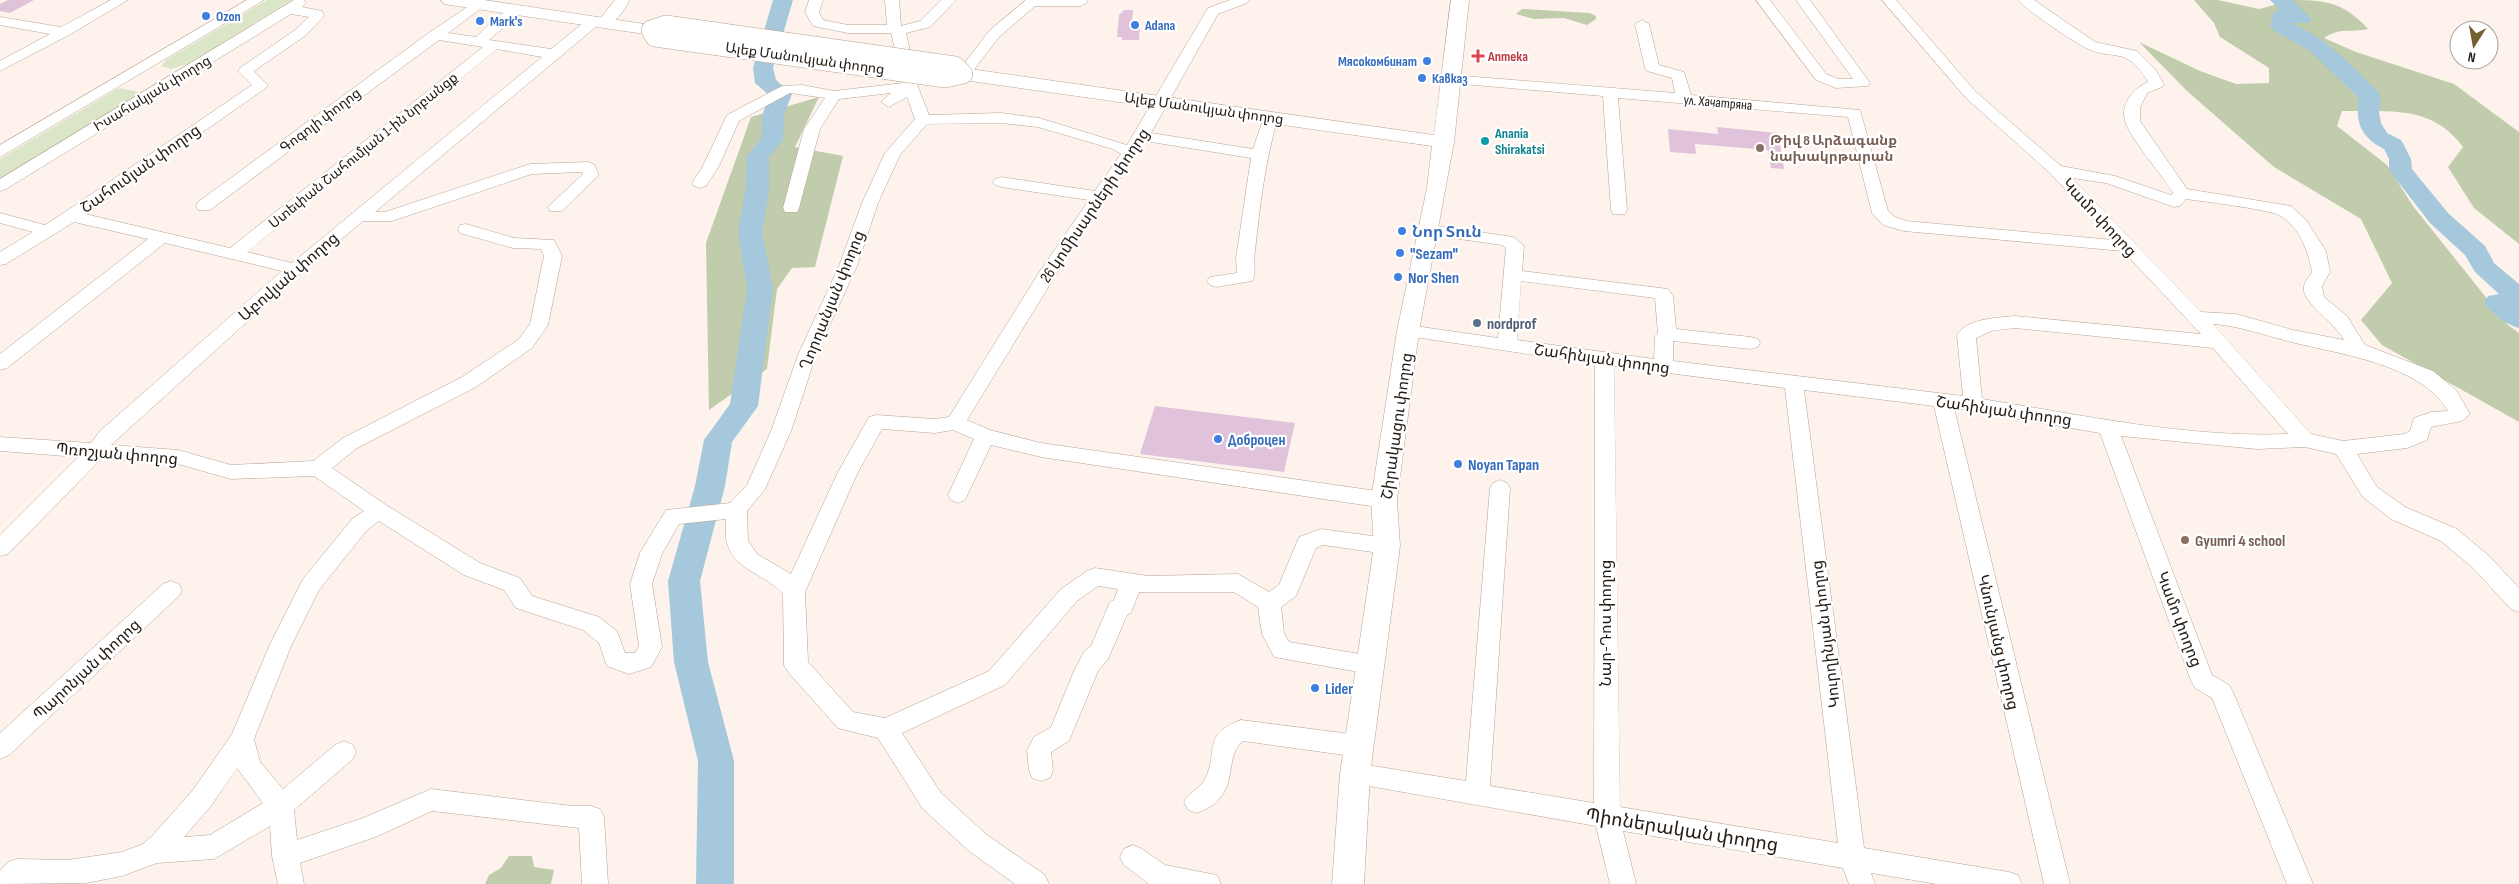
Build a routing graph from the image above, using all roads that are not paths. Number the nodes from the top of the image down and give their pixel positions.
1 (121, 0) edge
2 (257, 0) edge
3 (304, 0) edge
4 (450, 0) edge
5 (622, 0) edge
6 (816, 0) edge
7 (892, 0) edge
8 (949, 0) edge
9 (1242, 0) edge
10 (1460, 0) edge
11 (1763, 0) edge
12 (1803, 0) edge
13 (1888, 0) edge
14 (2025, 0) edge
15 (1033, 1) edge
16 (1081, 2) dead end
17 (478, 4) junction
18 (289, 9) junction
19 (515, 10) junction
20 (0, 21) edge
21 (598, 22) junction
22 (1642, 24) dead end
23 (896, 30) junction
24 (64, 32) junction
25 (435, 35) junction
26 (486, 43) junction
27 (553, 54) junction
28 (0, 67) edge
29 (141, 68) junction
30 (963, 74) junction
31 (181, 76) junction
32 (1451, 79) junction
33 (1863, 83) junction
34 (1836, 84) junction
35 (911, 87) junction
36 (1610, 93) junction
37 (834, 95) junction
38 (1684, 99) junction
39 (889, 102) dead end
40 (1161, 102) junction
41 (1854, 107) junction
42 (1270, 117) junction
43 (923, 120) junction
44 (1141, 136) junction
45 (1444, 142) junction
46 (0, 152) edge
47 (1129, 153) junction
48 (1259, 155) junction
49 (2056, 170) junction
50 (1001, 182) dead end
51 (700, 183) dead end
52 (0, 186) edge
53 (2182, 193) junction
54 (1100, 197) junction
55 (204, 206) dead end
56 (556, 207) dead end
57 (791, 208) dead end
58 (1619, 210) dead end
59 (71, 216) junction
60 (357, 216) junction
61 (0, 218) edge
62 (466, 230) dead end
63 (1430, 230) junction
64 (49, 231) junction
65 (161, 238) junction
66 (2127, 246) junction
67 (233, 255) junction
68 (0, 260) edge
69 (295, 269) junction
70 (1513, 275) junction
71 (1216, 281) dead end
72 (2196, 317) junction
73 (1408, 331) junction
74 (1667, 334) junction
75 (2218, 342) junction
76 (1751, 343) dead end
77 (1506, 345) junction
78 (2357, 349) junction
79 (1604, 360) junction
80 (0, 364) edge
81 (1663, 367) junction
82 (1794, 383) junction
83 (1942, 400) junction
84 (1973, 404) junction
85 (955, 423) junction
86 (2108, 428) junction
87 (986, 436) junction
88 (2305, 440) junction
89 (0, 444) edge
90 (2343, 448) junction
91 (96, 451) junction
92 (318, 468) junction
93 (1500, 488) dead end
94 (958, 495) dead end
95 (1384, 500) junction
96 (737, 509) junction
97 (378, 511) junction
98 (1386, 546) junction
99 (0, 548) edge
100 (1131, 582) junction
101 (172, 590) dead end
102 (794, 592) junction
103 (1269, 603) junction
104 (2519, 603) edge
105 (1370, 664) junction
106 (886, 728) junction
107 (242, 739) junction
108 (1359, 746) junction
109 (0, 748) edge
110 (344, 752) dead end
111 (1041, 770) dead end
112 (1356, 774) junction
113 (1477, 795) junction
114 (1197, 802) dead end
115 (281, 806) junction
116 (1607, 817) junction
117 (153, 851) junction
118 (285, 856) junction
119 (1852, 856) junction
120 (1133, 857) dead end
121 (5, 884) edge
122 (291, 884) edge
123 (595, 884) edge
124 (1036, 884) edge
125 (1208, 884) edge
126 (1348, 884) edge
127 (1624, 884) edge
128 (1862, 884) edge
129 (2009, 884) edge
130 (2057, 884) edge
131 (2300, 884) edge

1 - 24 street
2 - 29 street, Իսահակյան փողոց
3 - 18 street, Իսահակյան փողոց
4 - 17 main road, Ալեք Մանուկյան փողոց
5 - 21 street, Աբովյան փողոց
6 - 23 street
7 - 23 street
8 - 23 street
9 - 40 street, 26 կոմիսարների փողոց
10 - 32 main road, Շիրակացու փողոց
11 - 34 street
12 - 33 street
13 - 49 street, Կամո փողոց
14 - 53 street
15 - 16 street
15 - 30 street
17 - 19 main road, Ալեք Մանուկյան փողոց
17 - 25 street, Գոգոլի փողոց
18 - 31 street, Իսահակյան փողոց
18 - 59 street, Շահումյան փողոց
19 - 21 main road, Ալեք Մանուկյան փողոց
19 - 26 street, Ստեփան Շահումյան 1-ին նրբանցք
20 - 24 street
21 - 27 street, Աբովյան փողոց
21 - 30 main road, Ալեք Մանուկյան փողոց, bridge
22 - 38 street
23 - 35 street
24 - 28 street
25 - 26 street
25 - 55 street, Գոգոլի փողոց
26 - 27 street
26 - 67 street, Ստեփան Շահումյան 1-ին նրբանցք
27 - 60 street, Աբովյան փողոց
29 - 31 street
29 - 46 street, Իսահակյան փողոց
30 - 40 main road, Ալեք Մանուկյան փողոց
31 - 52 street, Իսահակյան փողոց
32 - 36 street, ул. Хачатряна
32 - 45 main road, Շիրակացու փողոց
33 - 34 street
33 - 41 street
34 - 41 street
35 - 37 street
35 - 39 street
35 - 43 street
36 - 38 street, ул. Хачатряна
36 - 58 street
37 - 51 street
37 - 57 street
38 - 41 street, ул. Хачатряна
40 - 42 main road, Ալեք Մանուկյան փողոց
40 - 44 street, 26 կոմիսարների փողոց
41 - 66 street
42 - 45 main road, Ալեք Մանուկյան փողոց
42 - 48 street
43 - 47 street
43 - 96 street, Ղորղանյան փողոց
44 - 47 street, 26 կոմիսարների փողոց
44 - 48 street
45 - 63 main road, Շիրակացու փողոց
47 - 54 street, 26 կոմիսարների փողոց
48 - 71 street
49 - 53 street
49 - 66 street, Կամո փողոց
50 - 54 street
53 - 78 street
54 - 85 street, 26 կոմիսարների փողոց
56 - 60 street
59 - 64 street, Շահումյան փողոց
59 - 65 street
60 - 69 street, Աբովյան փողոց
61 - 64 street
62 - 92 street
63 - 70 street
63 - 73 main road, Շիրակացու փողոց
64 - 68 street, Շահումյան փողոց
65 - 67 street
65 - 80 street
66 - 72 street, Կամո փողոց
67 - 69 street
69 - 91 street, Աբովյան փողոց
70 - 74 street
70 - 77 street
72 - 75 street, Կամո փողոց
72 - 78 street
73 - 77 street, Շահինյան փողոց
73 - 95 main road, Շիրակացու փողոց
74 - 76 street
74 - 81 street
75 - 84 street
75 - 88 street, Կամո փողոց
77 - 79 street, Շահինյան փողոց
78 - 90 street, Շահինյան փողոց
79 - 81 street, Շահինյան փողոց
79 - 116 street, Նար-Դոս փողոց
81 - 82 street, Շահինյան փողոց
82 - 83 street, Շահինյան փողոց
82 - 119 street, Կուրղինյան փողոց
83 - 84 street, Շահինյան փողոց
83 - 130 street, Կնունյանց փողոց
84 - 86 street, Շահինյան փողոց
85 - 87 street
85 - 102 street
86 - 88 street, Շահինյան փողոց
86 - 131 street, Կամո փողոց
87 - 94 street
87 - 95 street
88 - 90 street, Շահինյան փողոց
89 - 91 street, Պռոշյան փողոց
90 - 104 street
91 - 92 street, Պռոշյան փողոց
91 - 99 street, Աբովյան փողոց
92 - 97 street
93 - 113 street
95 - 98 main road, Շիրակացու փողոց
96 - 97 street
96 - 102 street
97 - 107 street
98 - 103 street
98 - 105 main road, Շիրակացու փողոց
100 - 103 street
100 - 106 street
100 - 111 street
101 - 109 street, Պարոնյան փողոց
102 - 106 street
103 - 105 street
105 - 108 main road, Շիրակացու փողոց
106 - 124 street
107 - 115 street
107 - 117 street
108 - 112 main road, Շիրակացու փողոց
108 - 114 street
110 - 115 street
112 - 113 street, Պիոներական փողոց
112 - 126 main road, Շիրակացու փողոց
113 - 116 street, Պիոներական փողոց
115 - 117 street
115 - 118 street
116 - 119 street, Պիոներական փողոց
116 - 127 street, Նար-Դոս փողոց
117 - 121 street
118 - 122 street
118 - 123 street
119 - 128 street, Կուրղինյան փողոց
119 - 129 street, Պիոներական փողոց
120 - 125 street

